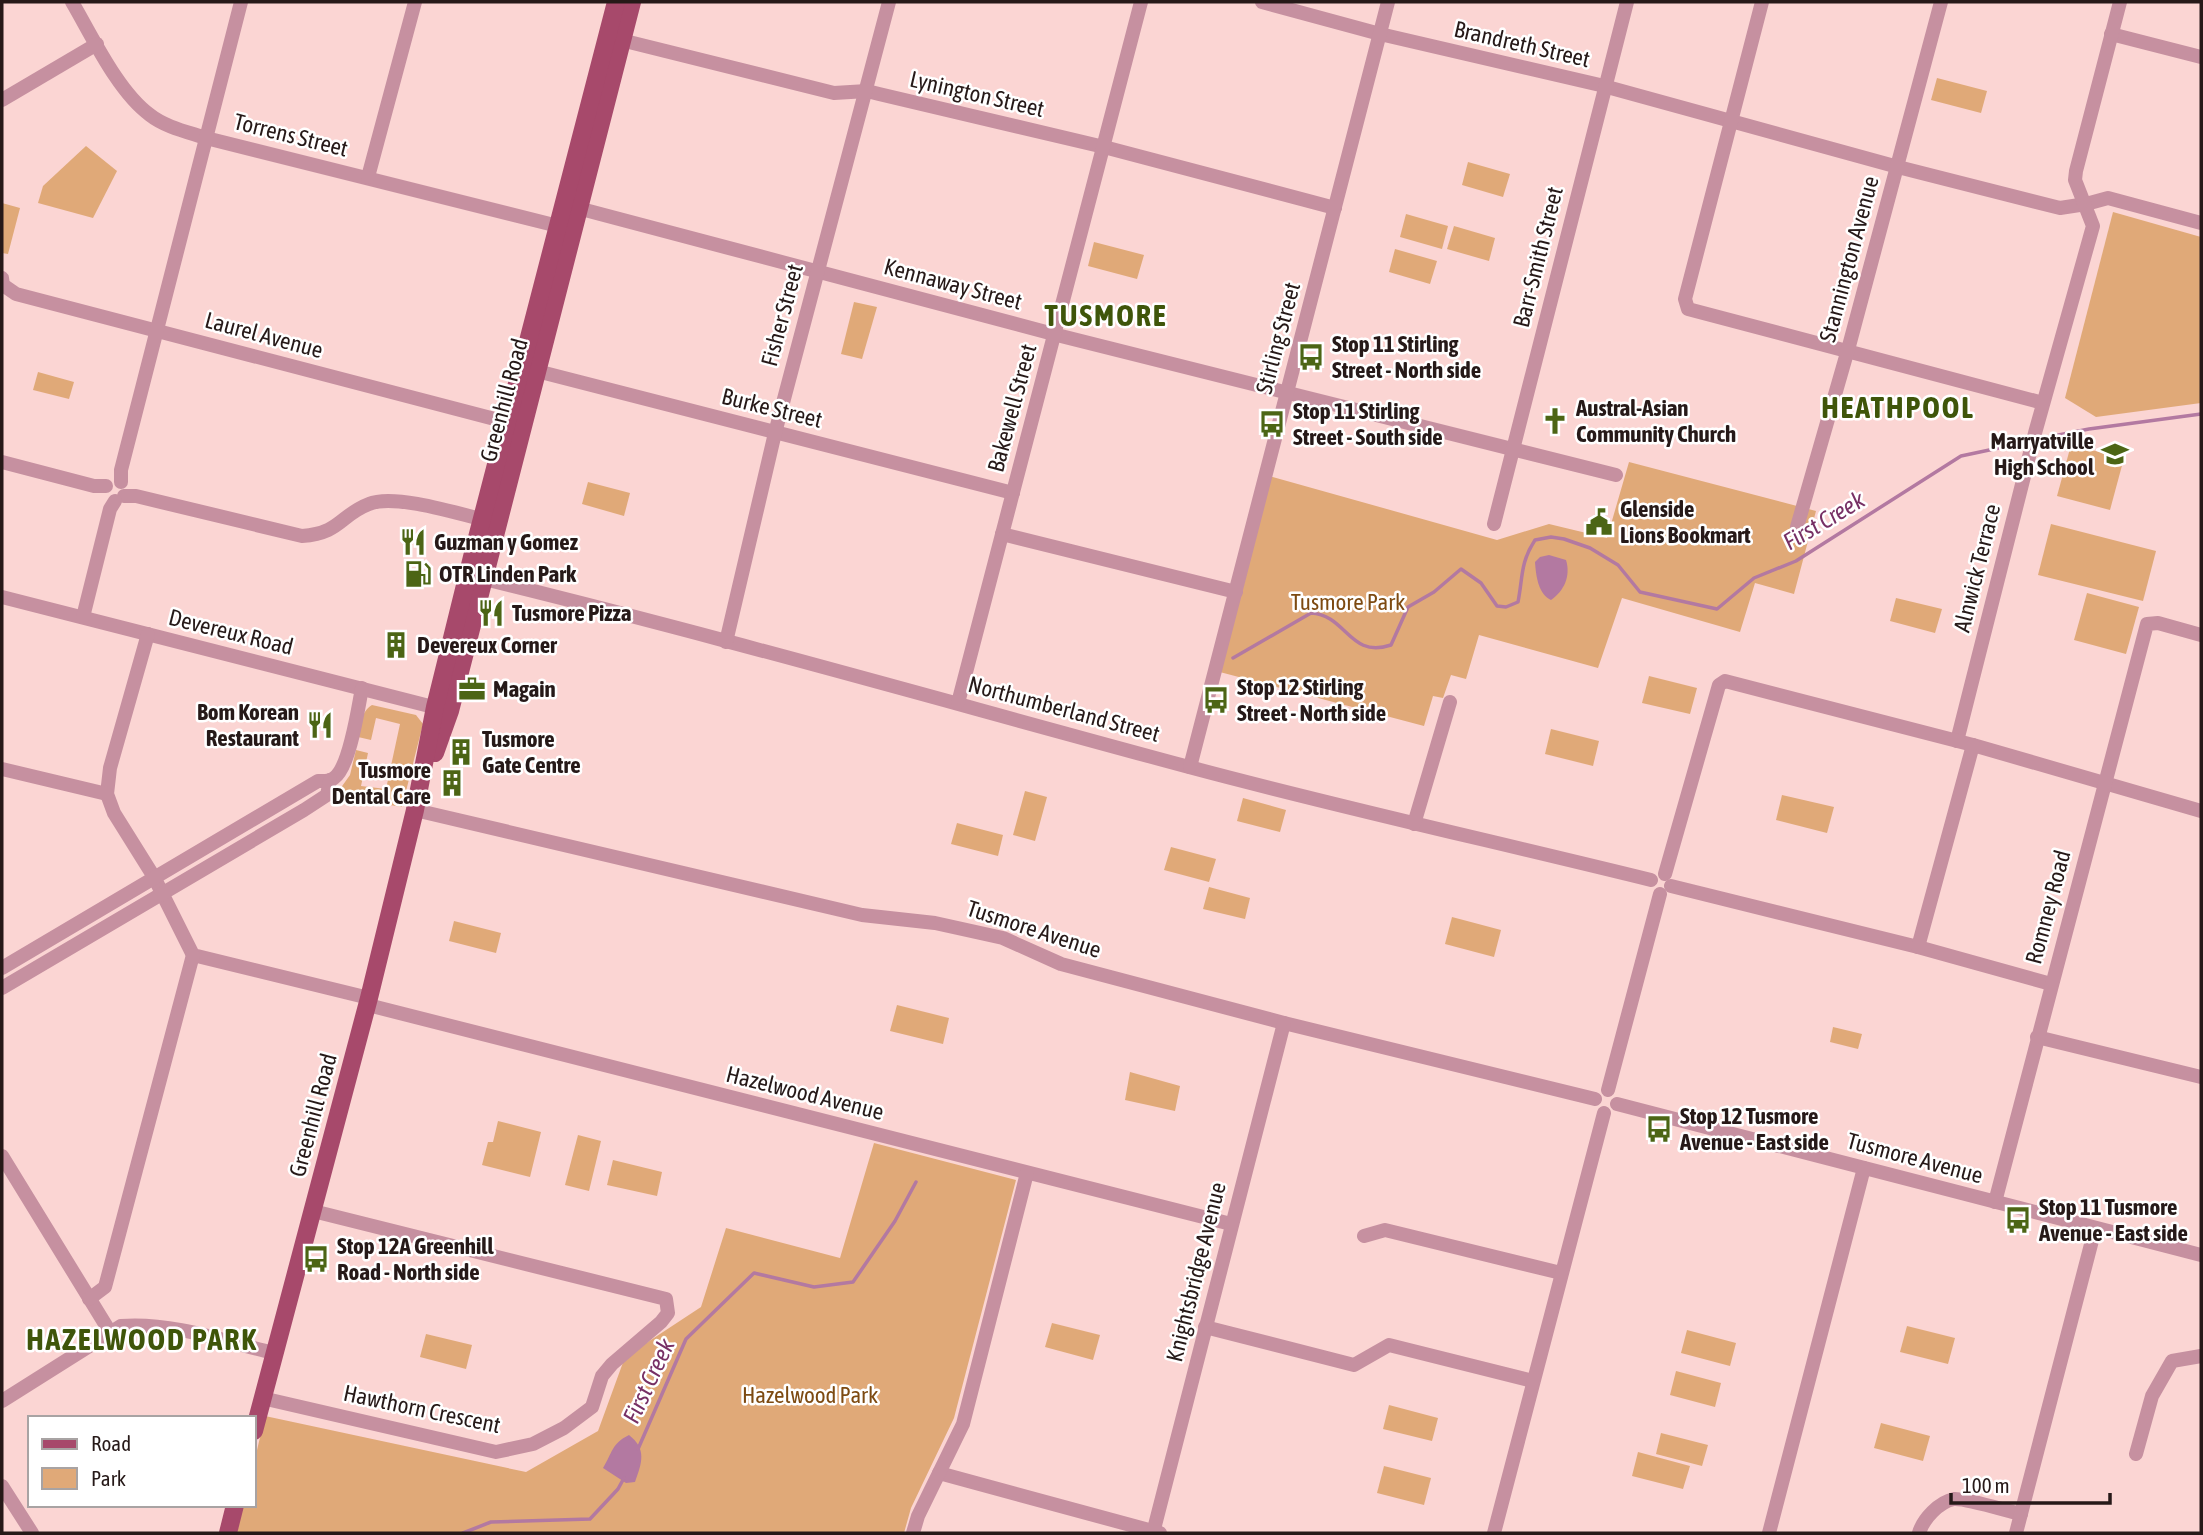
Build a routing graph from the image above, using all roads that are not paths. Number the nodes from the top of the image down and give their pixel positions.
1 (72, 2) edge
2 (241, 2) edge
3 (415, 2) edge
4 (616, 2) edge
5 (632, 2) edge
6 (889, 2) edge
7 (1141, 2) edge
8 (1262, 2) edge
9 (1388, 2) edge
10 (1627, 2) edge
11 (1762, 2) edge
12 (1941, 2) edge
13 (2120, 2) edge
14 (1380, 34) junction
15 (2111, 34) junction
16 (614, 38) junction
17 (97, 44) junction
18 (2201, 57) edge
19 (1604, 87) junction
20 (867, 91) junction
21 (2, 100) edge
22 (1731, 121) junction
23 (206, 138) junction
24 (1104, 147) junction
25 (1898, 166) junction
26 (368, 177) junction
27 (2086, 204) junction
28 (573, 206) junction
29 (1335, 208) junction
30 (2201, 223) edge
31 (558, 226) junction
32 (817, 271) junction
33 (2, 278) edge
34 (156, 331) junction
35 (1056, 334) junction
36 (1847, 352) junction
37 (529, 369) junction
38 (1288, 391) junction
39 (2043, 403) junction
40 (514, 424) junction
41 (775, 433) junction
42 (1513, 448) junction
43 (2, 462) edge
44 (1616, 475) dead end
45 (115, 491) junction
46 (1013, 493) junction
47 (489, 522) junction
48 (1494, 524) dead end
49 (1797, 527) dead end
50 (1002, 534) junction
51 (475, 576) junction
52 (1236, 592) junction
53 (2, 597) edge
54 (83, 617) junction
55 (148, 634) junction
56 (2201, 635) edge
57 (726, 642) junction
58 (362, 688) junction
59 (1450, 702) dead end
60 (958, 703) junction
61 (442, 709) junction
62 (1956, 741) junction
63 (1973, 745) junction
64 (1190, 767) junction
65 (2, 769) edge
66 (330, 780) junction
67 (2105, 785) junction
68 (107, 794) junction
69 (282, 803) junction
70 (415, 810) junction
71 (2201, 811) edge
72 (291, 818) junction
73 (1413, 824) junction
74 (154, 877) junction
75 (1662, 884) junction
76 (163, 894) junction
77 (1918, 947) junction
78 (193, 955) junction
79 (2, 968) edge
80 (2051, 984) junction
81 (2, 988) edge
82 (368, 1001) junction
83 (1284, 1023) junction
84 (2037, 1037) junction
85 (2201, 1077) edge
86 (1608, 1090) junction
87 (1595, 1100) junction
88 (1618, 1104) junction
89 (1604, 1113) junction
90 (2, 1156) edge
91 (1864, 1168) junction
92 (1027, 1173) junction
93 (1995, 1202) junction
94 (313, 1211) junction
95 (1231, 1224) junction
96 (2095, 1229) junction
97 (1364, 1236) dead end
98 (2201, 1255) edge
99 (1562, 1273) junction
100 (89, 1299) junction
101 (1205, 1327) junction
102 (110, 1332) junction
103 (274, 1353) junction
104 (2201, 1356) edge
105 (1534, 1381) junction
106 (262, 1398) junction
107 (2, 1401) edge
108 (256, 1423) edge
109 (2136, 1454) dead end
110 (939, 1473) junction
111 (2, 1486) edge
112 (234, 1507) edge
113 (2021, 1514) junction
114 (1156, 1532) edge
115 (32, 1533) edge
116 (228, 1533) edge
117 (913, 1533) edge
118 (1494, 1533) edge
119 (1769, 1533) edge
120 (1919, 1533) edge
121 (2016, 1533) edge

1 - 17 street, Torrens Street
2 - 23 street
3 - 26 street
4 - 16 main road, Greenhill Road
5 - 16 main road, Greenhill Road
6 - 20 street, Fisher Street
7 - 24 street, Bakewell Street
8 - 14 street, Brandreth Street
9 - 14 street, Stirling Street
10 - 19 street, Barr-Smith Street
11 - 22 street
12 - 25 street, Stannington Avenue
13 - 15 street, Alnwick Terrace
14 - 19 street, Brandreth Street
14 - 29 street, Stirling Street
15 - 18 street
15 - 27 street, Alnwick Terrace
16 - 20 street, Lynington Street
16 - 28 main road, Greenhill Road
17 - 21 street
17 - 23 street, Torrens Street
19 - 22 street, Brandreth Street
19 - 42 street, Barr-Smith Street
20 - 24 street, Lynington Street
20 - 32 street, Fisher Street
22 - 25 street, Brandreth Street
22 - 36 street
23 - 26 street, Torrens Street
23 - 34 street
24 - 29 street, Lynington Street
24 - 35 street, Bakewell Street
25 - 27 street, Brandreth Street
25 - 36 street, Stannington Avenue
26 - 31 street, Torrens Street
27 - 30 street, Brandreth Street
27 - 39 street, Alnwick Terrace
28 - 31 main road, Greenhill Road
28 - 32 street, Kennaway Street
28 - 37 main road, Greenhill Road
29 - 38 street, Stirling Street
31 - 37 main road, Greenhill Road
32 - 35 street, Kennaway Street
32 - 41 street, Fisher Street
33 - 34 street, Laurel Avenue
34 - 40 street, Laurel Avenue
34 - 45 street
35 - 38 street, Kennaway Street
35 - 46 street, Bakewell Street
36 - 39 street
36 - 49 street, Stannington Avenue
37 - 40 main road, Greenhill Road
37 - 41 street, Burke Street
38 - 42 street, Kennaway Street
38 - 52 street, Stirling Street
39 - 62 street, Alnwick Terrace
40 - 47 main road, Greenhill Road
41 - 46 street, Burke Street
41 - 57 street, Fisher Street
42 - 44 street, Kennaway Street
42 - 48 street, Barr-Smith Street
43 - 45 street
45 - 47 street
45 - 54 street
46 - 50 street, Bakewell Street
47 - 51 main road, Greenhill Road
50 - 52 street
50 - 60 street, Bakewell Street
51 - 57 street, Northumberland Street
51 - 61 main road, Greenhill Road
52 - 64 street, Stirling Street
53 - 54 street, Devereux Road
54 - 55 street, Devereux Road
55 - 58 street, Devereux Road
55 - 68 street
56 - 67 street, Romney Road
57 - 60 street, Northumberland Street
58 - 61 street, Devereux Road
58 - 66 street
59 - 73 street
60 - 64 street, Northumberland Street
61 - 70 main road, Greenhill Road
62 - 63 street
62 - 75 street
63 - 67 street
63 - 77 street
64 - 73 street, Northumberland Street
65 - 68 street
66 - 69 street
66 - 72 street
67 - 71 street
67 - 80 street, Romney Road
68 - 74 street
69 - 72 street
69 - 74 street
70 - 82 main road, Greenhill Road
70 - 83 street, Tusmore Avenue
72 - 76 street
73 - 75 street, Northumberland Street
74 - 76 street
74 - 79 street
75 - 77 street, Northumberland Street
75 - 86 street
76 - 78 street
76 - 81 street
77 - 80 street, Northumberland Street
78 - 82 street, Hazelwood Avenue
78 - 100 street
80 - 84 street, Romney Road
82 - 92 street, Hazelwood Avenue
82 - 94 main road, Greenhill Road
83 - 87 street, Tusmore Avenue
83 - 95 street, Knightsbridge Avenue
84 - 85 street
84 - 93 street, Romney Road
86 - 87 street
86 - 88 street
87 - 89 street
88 - 89 street
88 - 91 street, Tusmore Avenue
89 - 99 street
90 - 100 street
91 - 93 street, Tusmore Avenue
91 - 119 street
92 - 95 street, Hazelwood Avenue
92 - 110 street
93 - 96 street, Tusmore Avenue
94 - 103 main road, Greenhill Road
94 - 106 street, Hawthorn Crescent
95 - 101 street, Knightsbridge Avenue
96 - 98 street, Tusmore Avenue
96 - 113 street
97 - 99 street
99 - 105 street
100 - 102 street
101 - 105 street
101 - 114 street, Knightsbridge Avenue
102 - 103 street
102 - 107 street
103 - 106 main road, Greenhill Road
104 - 109 street
105 - 118 street
106 - 108 main road, Greenhill Road
110 - 114 street
110 - 117 street
111 - 115 street
112 - 116 main road
113 - 120 street
113 - 121 street

